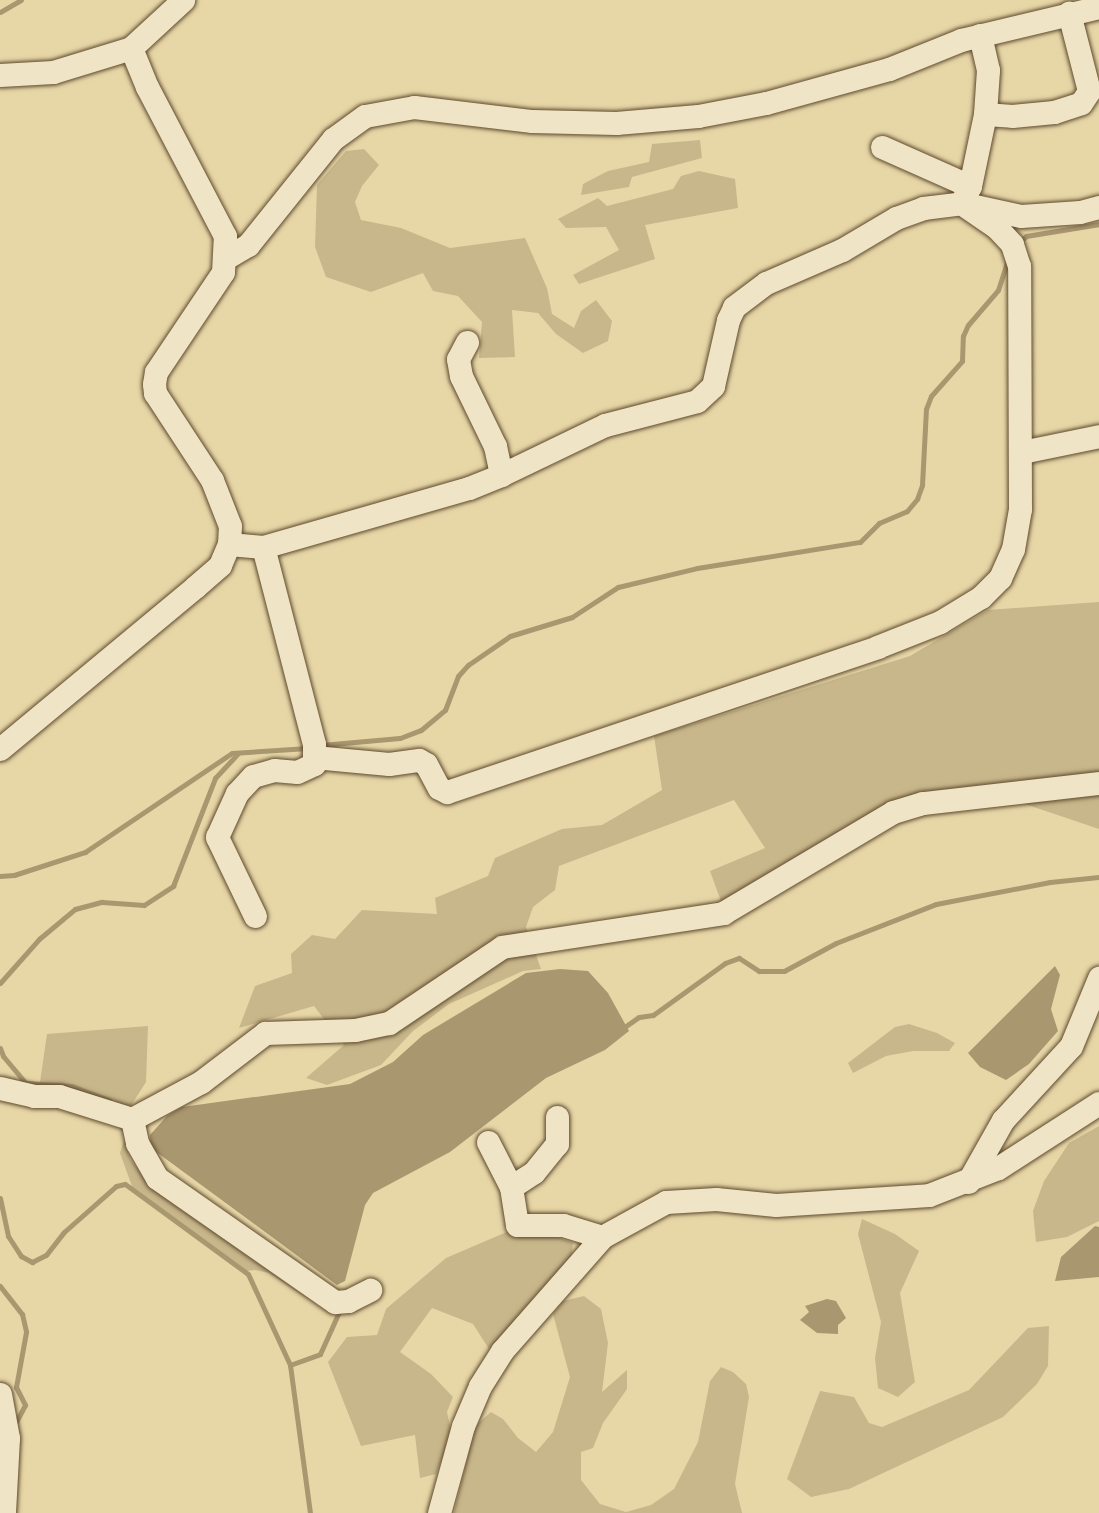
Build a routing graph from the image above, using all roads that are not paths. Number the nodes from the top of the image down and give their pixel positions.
1 (183, 0) edge
2 (1099, 7) edge
3 (1069, 13) junction
4 (980, 35) junction
5 (131, 48) junction
6 (0, 75) edge
7 (985, 114) junction
8 (883, 147) dead end
9 (965, 195) junction
10 (1099, 206) edge
11 (226, 258) junction
12 (467, 342) dead end
13 (1099, 436) edge
14 (1022, 452) junction
15 (501, 475) junction
16 (229, 544) junction
17 (263, 547) junction
18 (0, 749) edge
19 (314, 750) junction
20 (1099, 783) edge
21 (255, 916) dead end
22 (1099, 978) edge
23 (0, 1088) edge
24 (1099, 1103) edge
25 (557, 1116) dead end
26 (132, 1119) junction
27 (488, 1142) dead end
28 (968, 1182) junction
29 (511, 1187) junction
30 (602, 1237) junction
31 (370, 1290) dead end
32 (0, 1394) edge
33 (4, 1513) edge
34 (439, 1513) edge

1 - 5 street
2 - 3 street
3 - 4 street
3 - 7 street
4 - 7 street
4 - 11 street
5 - 6 street
5 - 11 street
7 - 9 street
8 - 9 street
9 - 10 street
9 - 14 street
9 - 15 street
11 - 16 street
12 - 15 street
13 - 14 street
14 - 19 street
15 - 17 street
16 - 17 street
16 - 18 street
17 - 19 street
19 - 21 street
20 - 26 street
22 - 28 street
23 - 26 street
24 - 28 street
25 - 29 street
26 - 31 street
27 - 29 street
28 - 30 street
29 - 30 street
30 - 34 street
32 - 33 street

